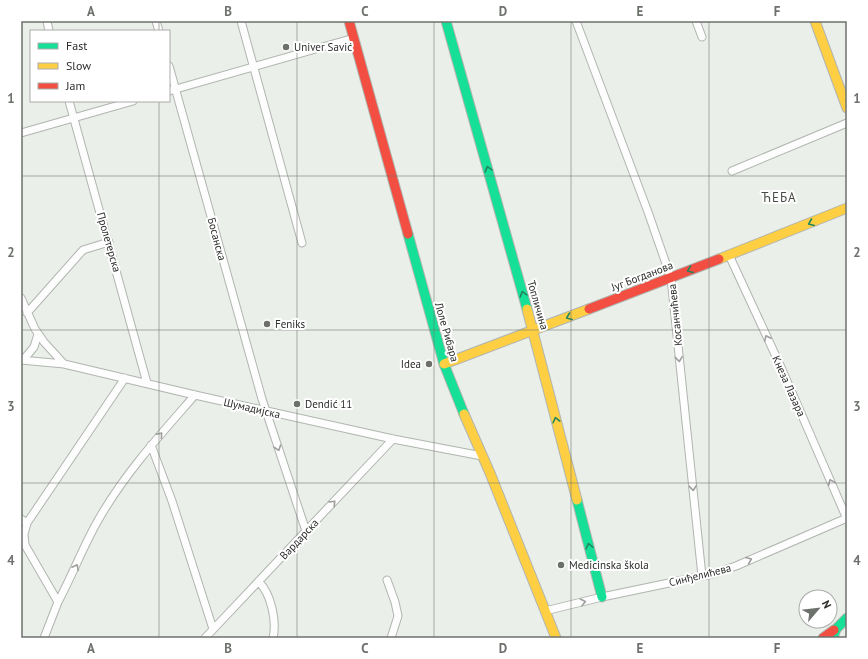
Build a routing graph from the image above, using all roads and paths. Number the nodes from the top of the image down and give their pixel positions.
1 (241, 21) edge
2 (349, 21) edge
3 (446, 21) edge
4 (576, 21) edge
5 (696, 21) edge
6 (815, 21) edge
7 (354, 38) junction
8 (702, 38) dead end
9 (254, 67) junction
10 (170, 74) edge
11 (172, 90) edge
12 (69, 102) edge
13 (130, 102) edge
14 (847, 108) edge
15 (74, 118) junction
16 (847, 123) edge
17 (21, 133) edge
18 (732, 171) dead end
19 (847, 208) edge
20 (109, 242) junction
21 (302, 243) dead end
22 (729, 255) junction
23 (671, 278) junction
24 (21, 298) edge
25 (27, 313) junction
26 (533, 330) junction
27 (38, 334) junction
28 (22, 360) edge
29 (64, 364) junction
30 (444, 364) junction
31 (125, 378) junction
32 (148, 383) junction
33 (195, 395) junction
34 (265, 411) junction
35 (393, 439) junction
36 (151, 446) junction
37 (482, 456) junction
38 (847, 518) edge
39 (24, 521) edge
40 (306, 531) junction
41 (702, 576) junction
42 (387, 580) dead end
43 (259, 582) junction
44 (602, 597) junction
45 (58, 602) junction
46 (545, 611) junction
47 (847, 618) edge
48 (213, 629) junction
49 (834, 634) edge
50 (44, 638) edge
51 (205, 638) edge
52 (274, 638) edge
53 (391, 638) edge
54 (556, 638) edge
55 (823, 638) edge

1 - 9 street
2 - 7 street, Лоле Рибара
26 -> 3 street, Топличина
4 - 23 street, Косанчићева
5 - 8 street
6 - 14 street
7 - 9 street
7 - 30 street, Лоле Рибара
9 - 11 street
9 - 21 street
10 - 11 street, Босанска
11 - 34 street, Босанска
12 - 15 street, Пролетерска
13 - 15 street
15 - 17 street
15 - 20 street, Пролетерска
16 - 18 street
19 -> 22 street, Југ Богданова
20 - 25 street
20 - 32 street, Пролетерска
22 -> 23 street, Југ Богданова
38 -> 22 street, Кнеза Лазара
23 -> 26 street, Југ Богданова
23 -> 41 street, Косанчићева
24 - 25 street
25 - 27 street
26 - 30 street, Југ Богданова
44 -> 26 street, Топличина
27 - 28 street
27 - 29 street
28 - 29 street, Шумадијска
29 - 31 street, Шумадијска
30 - 37 street, Лоле Рибара
31 - 32 street, Шумадијска
31 - 39 street
32 - 33 street, Шумадијска
33 - 34 street, Шумадијска
36 -> 33 street
34 - 35 street, Шумадијска
34 -> 40 street, Босанска
35 - 37 street, Шумадијска
40 -> 35 street, Вардарска
45 -> 36 street
36 - 48 street
37 - 46 street, Лоле Рибара
41 -> 38 street, Синђелићева
39 - 45 street
40 - 43 street, Вардарска
41 - 44 street, Синђелићева
42 - 53 street
43 - 48 street, Вардарска
43 - 52 street
46 -> 44 street, Синђелићева
45 - 50 street
46 - 54 street, Лоле Рибара
47 - 49 street
48 - 51 street, Вардарска
49 - 55 street

